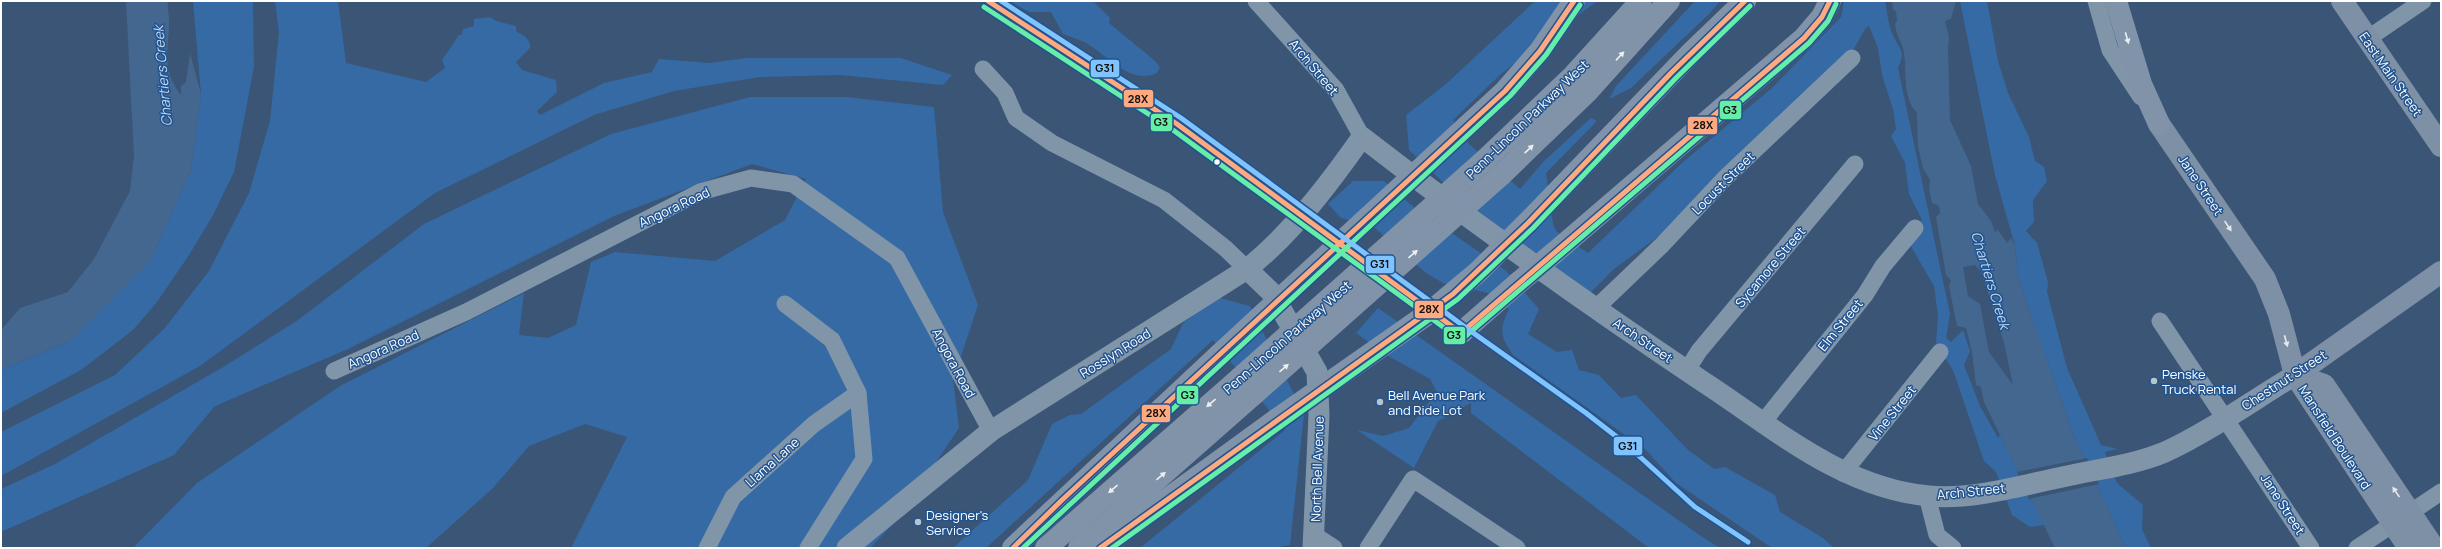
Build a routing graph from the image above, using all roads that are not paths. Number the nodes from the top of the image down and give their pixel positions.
1 (1256, 1) edge
2 (1574, 1) edge
3 (1641, 1) edge
4 (1669, 1) edge
5 (1745, 1) edge
6 (1814, 1) edge
7 (1830, 1) edge
8 (2096, 1) edge
9 (2116, 1) edge
10 (2342, 1) edge
11 (2423, 1) edge
12 (1814, 27) junction
13 (2367, 39) junction
14 (1852, 58) dead end
15 (983, 69) dead end
16 (2159, 124) junction
17 (1362, 137) junction
18 (2441, 146) edge
19 (1855, 164) dead end
20 (1914, 228) dead end
21 (1247, 269) junction
22 (2441, 272) edge
23 (785, 304) dead end
24 (1596, 309) junction
25 (2160, 321) dead end
26 (1461, 333) dead end
27 (1940, 352) dead end
28 (1687, 370) junction
29 (334, 371) dead end
30 (2295, 375) junction
31 (858, 393) junction
32 (2226, 417) junction
33 (1764, 421) junction
34 (991, 431) junction
35 (2116, 466) joint
36 (1843, 473) junction
37 (2441, 492) edge
38 (1927, 496) junction
39 (2402, 519) junction
40 (1314, 542) edge
41 (706, 548) edge
42 (808, 548) edge
43 (847, 548) edge
44 (1013, 548) edge
45 (1046, 548) edge
46 (1079, 548) edge
47 (1100, 548) edge
48 (1334, 548) edge
49 (1368, 548) edge
50 (1517, 548) edge
51 (1953, 548) edge
52 (2312, 548) edge
53 (2357, 548) edge
54 (2409, 548) edge
55 (2434, 548) edge

1 - 17 street, Arch Street
2 - 44 highway, bridge
3 -> 45 highway, Penn-Lincoln Parkway West, bridge
46 -> 4 highway, Penn-Lincoln Parkway West, bridge
5 - 47 highway, bridge
6 - 12 highway
7 - 12 highway
8 - 16 street, Jane Street
9 -> 16 highway
10 - 13 main road, East Main Street
11 - 13 street
12 - 26 highway, bridge
13 - 18 main road, East Main Street
14 - 24 street, Locust Street
15 - 21 street
16 -> 30 main road, Jane Street
17 - 21 street, Rosslyn Road
17 - 24 street, Arch Street
19 - 28 street, Sycamore Street
20 - 33 street, Elm Street
21 - 34 street, Rosslyn Road
21 - 40 street, North Bell Avenue
22 - 30 main road, Chestnut Street
23 - 31 street
24 - 28 street, Arch Street
25 - 32 street, Jane Street
27 - 36 street, Vine Street
28 - 33 street, Arch Street
29 - 34 street, Angora Road
30 - 32 street, Chestnut Street
30 - 39 main road, Mansfield Boulevard
31 - 41 street, Llama Lane
31 - 42 street
32 - 35 street, Chestnut Street
32 - 52 street, Jane Street
33 - 36 street, Arch Street
34 - 43 street, Rosslyn Road
35 - 38 street, Arch Street
36 - 38 street, Arch Street
37 - 39 street
38 - 51 street
39 - 53 street
39 - 54 main road, Mansfield Boulevard
39 - 55 main road, Mansfield Boulevard
40 - 48 street
49 - 50 street

